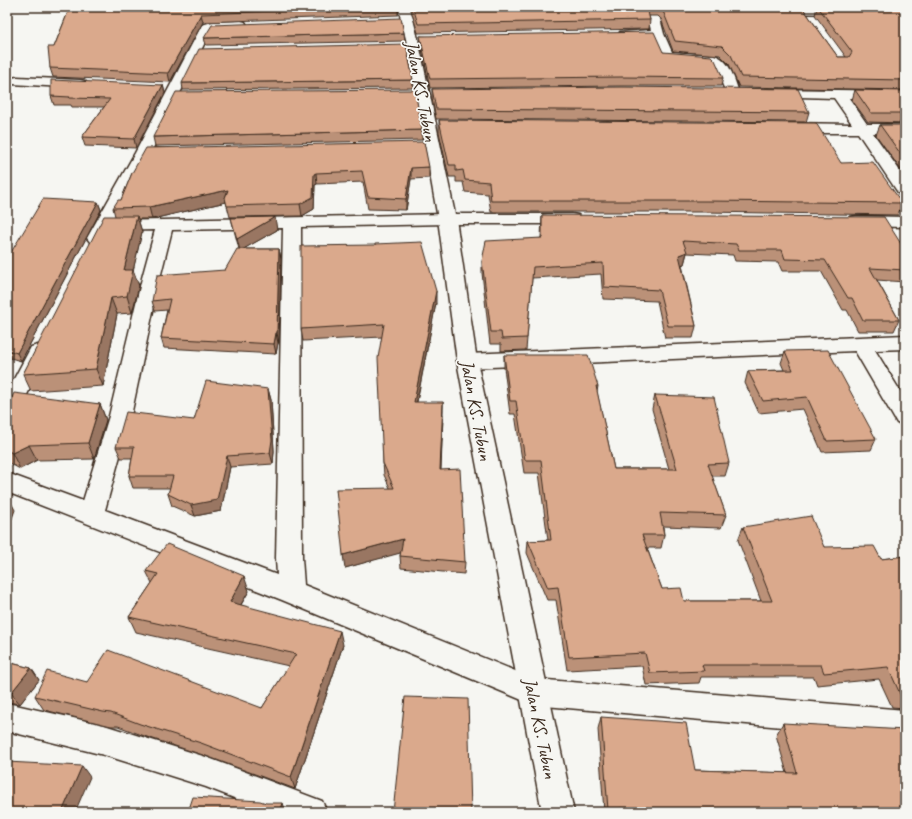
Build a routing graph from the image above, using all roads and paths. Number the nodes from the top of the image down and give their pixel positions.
1 (652, 7) edge
2 (660, 7) edge
3 (803, 8) edge
4 (764, 9) edge
5 (856, 10) edge
6 (812, 21) edge
7 (255, 24) edge
8 (406, 31) edge
9 (658, 34) junction
10 (610, 35) edge
11 (210, 50) edge
12 (194, 51) junction
13 (17, 81) dead end
14 (97, 84) edge
15 (716, 92) edge
16 (732, 92) junction
17 (838, 93) junction
18 (905, 94) edge
19 (775, 128) edge
20 (862, 128) junction
21 (905, 129) edge
22 (182, 152) edge
23 (143, 153) junction
24 (905, 190) edge
25 (447, 219) junction
26 (586, 219) edge
27 (839, 221) edge
28 (292, 222) junction
29 (886, 222) junction
30 (905, 222) edge
31 (165, 225) junction
32 (102, 226) junction
33 (897, 241) edge
34 (87, 255) edge
35 (44, 340) edge
36 (905, 342) edge
37 (860, 343) junction
38 (467, 361) junction
39 (7, 413) edge
40 (905, 417) edge
41 (7, 482) edge
42 (91, 514) junction
43 (290, 592) junction
44 (534, 692) junction
45 (7, 716) edge
46 (905, 724) edge
47 (311, 812) edge
48 (558, 812) edge

1 - 2 street
1 - 9 street
3 - 4 street
3 - 5 street
3 - 6 street
7 - 12 street
8 - 25 street, Jalan KS. Tubun
9 - 10 street
9 - 16 street
11 - 12 street
12 - 23 street
13 - 14 street
15 - 16 street
16 - 17 street
17 - 18 street
17 - 20 street
19 - 20 street
20 - 21 street
20 - 24 street
22 - 23 street
23 - 32 street
25 - 26 street
25 - 28 street
25 - 38 street, Jalan KS. Tubun
27 - 29 street
28 - 31 street
28 - 43 street
29 - 30 street
29 - 33 street
31 - 32 street
31 - 42 street
32 - 34 street
35 - 39 street
36 - 37 street
37 - 38 street
37 - 40 street
38 - 44 street, Jalan KS. Tubun
41 - 42 street
42 - 43 street
43 - 44 street
44 - 46 street
44 - 48 street, Jalan KS. Tubun
45 - 47 street

